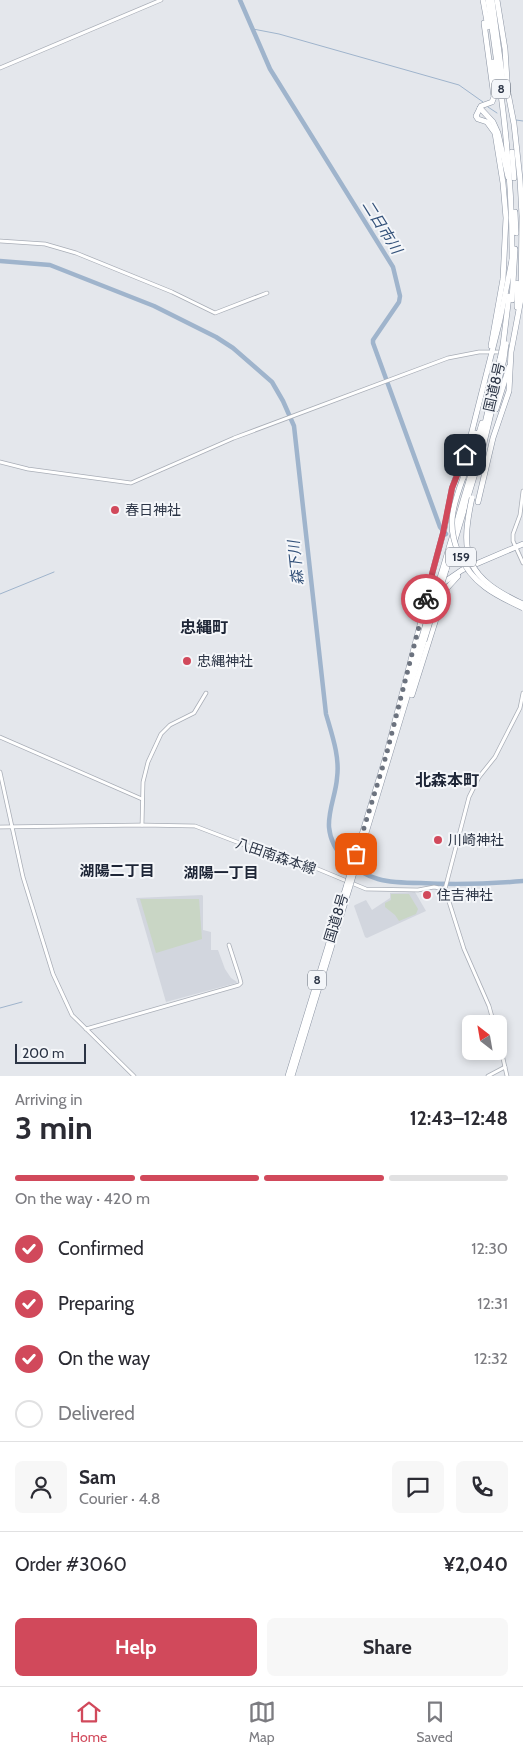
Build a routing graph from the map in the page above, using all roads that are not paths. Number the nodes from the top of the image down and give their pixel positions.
1 (161, 0) edge
2 (483, 0) edge
3 (490, 0) edge
4 (497, 0) edge
5 (484, 23) dead end
6 (0, 68) edge
7 (508, 94) junction
8 (482, 107) junction
9 (509, 151) junction
10 (514, 168) junction
11 (512, 204) junction
12 (0, 241) edge
13 (513, 263) junction
14 (266, 293) dead end
15 (516, 325) junction
16 (491, 352) junction
17 (511, 352) junction
18 (502, 359) junction
19 (512, 359) junction
20 (484, 384) junction
21 (493, 392) junction
22 (483, 447) junction
23 (480, 456) joint
24 (0, 462) edge
25 (463, 478) junction
26 (523, 491) edge
27 (468, 499) junction
28 (478, 502) dead end
29 (523, 544) edge
30 (516, 547) junction
31 (523, 563) edge
32 (476, 564) junction
33 (523, 604) edge
34 (523, 608) edge
35 (424, 609) junction
36 (423, 641) junction
37 (206, 693) dead end
38 (523, 693) edge
39 (0, 737) edge
40 (394, 742) junction
41 (386, 756) junction
42 (0, 772) edge
43 (142, 799) junction
44 (142, 825) junction
45 (0, 827) edge
46 (12, 827) junction
47 (357, 855) junction
48 (348, 885) junction
49 (445, 889) junction
50 (229, 945) dead end
51 (492, 1015) edge
52 (86, 1029) junction
53 (503, 1060) edge
54 (505, 1067) junction
55 (134, 1076) edge
56 (288, 1076) edge
57 (292, 1076) edge
58 (488, 1076) edge
59 (507, 1076) edge

1 - 6 street
2 - 9 highway
3 - 9 highway, 国道8号 / 8
3 - 10 highway, 国道8号 / 8
4 - 7 highway
5 - 8 highway
7 - 10 highway
7 - 15 highway
8 - 11 highway
8 - 16 highway
9 - 11 highway, 国道8号 / 8
10 - 13 highway, 国道8号 / 8
11 - 13 highway, 国道8号 / 8
12 - 14 street
13 - 15 highway
13 - 16 highway
13 - 18 highway, 国道8号 / 8, bridge
15 - 17 highway
16 - 17 street
16 - 20 highway
16 - 24 street
17 - 19 highway
18 - 21 highway, 国道8号 / 8
18 - 22 highway, 国道8号 / 8
19 - 22 highway, 8
19 - 28 highway
20 - 25 highway
20 - 35 highway
21 - 25 highway, 159
21 - 27 highway, 国道8号 / 8
22 - 23 highway, 国道8号 / 8
23 - 27 highway, 159
25 - 34 highway, 159, bridge
26 - 30 street
27 - 33 highway, 159, bridge
27 - 36 highway, 国道8号 / 8, bridge
29 - 30 highway, 8
30 - 31 street
30 - 32 highway, 8
32 - 35 highway, 8
32 - 40 highway, 8
35 - 41 highway, 8
36 - 40 highway, 国道8号 / 8
36 - 41 highway, 国道8号 / 8
37 - 43 street
38 - 49 street
39 - 43 street
40 - 47 highway, 国道8号 / 8
41 - 47 highway, 国道8号 / 8
42 - 46 street
43 - 44 street
44 - 46 street, 八田南森本線
44 - 49 street, 八田南森本線
45 - 46 street, 八田南森本線
46 - 52 street
47 - 48 highway, 国道8号 / 8, bridge
48 - 56 highway, 国道8号 / 8
48 - 57 highway, 国道8号 / 8
49 - 51 street
50 - 52 street
52 - 55 street
53 - 54 street
54 - 58 street
54 - 59 street

